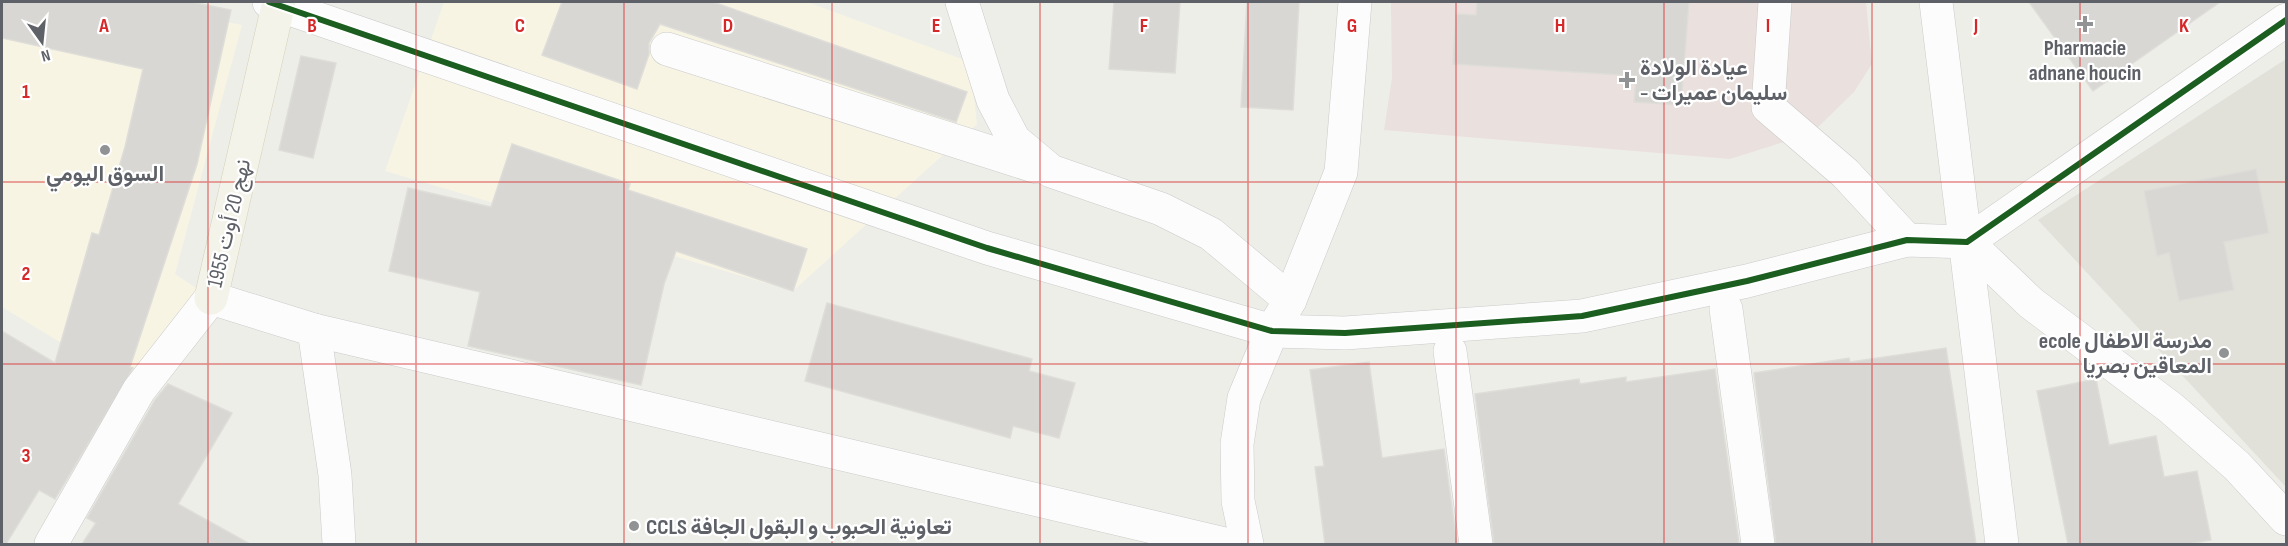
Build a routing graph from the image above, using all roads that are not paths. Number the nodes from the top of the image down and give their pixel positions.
1 (276, 2) edge
2 (962, 2) edge
3 (1354, 2) edge
4 (1775, 2) edge
5 (1936, 2) edge
6 (2286, 20) edge
7 (667, 49) dead end
8 (1051, 171) junction
9 (1907, 240) junction
10 (1967, 242) junction
11 (211, 298) junction
12 (1290, 300) junction
13 (1726, 309) dead end
14 (314, 330) junction
15 (1272, 331) junction
16 (1450, 351) dead end
17 (2286, 519) edge
18 (51, 544) edge
19 (339, 544) edge
20 (1225, 544) edge
21 (1247, 544) edge
22 (1476, 544) edge
23 (1758, 544) edge
24 (2002, 544) edge

1 - 11 main road, نهج 20 أوت 1955
1 - 15 street
2 - 8 street
3 - 12 street
4 - 9 street
5 - 10 street
6 - 10 street
7 - 8 street
8 - 12 street
9 - 10 street
9 - 15 street
10 - 17 street
10 - 24 street
11 - 14 street
11 - 18 street, نهج 20 أوت 1955
12 - 15 street
13 - 23 street
14 - 19 street
14 - 20 street
15 - 21 street
16 - 22 street

